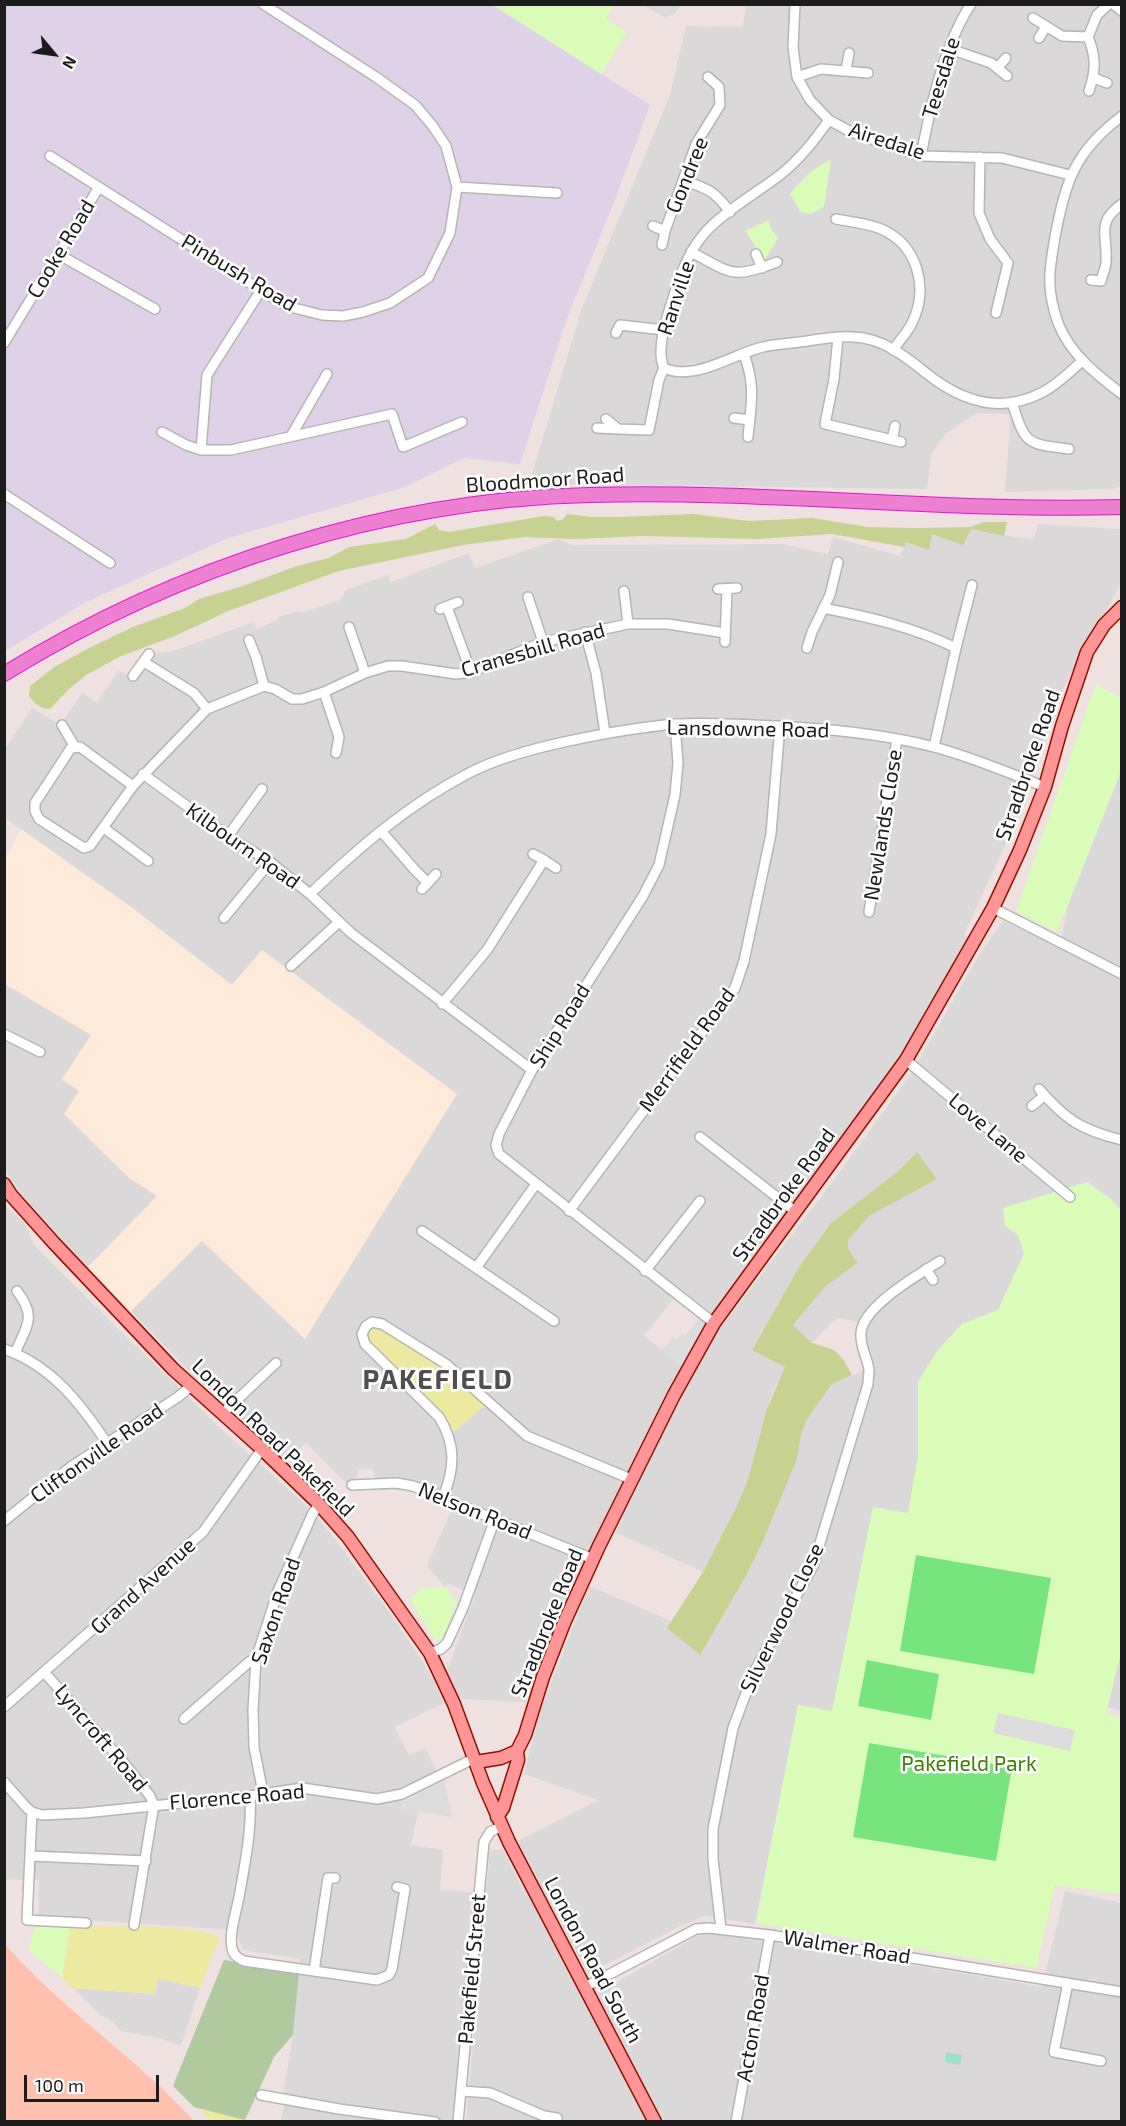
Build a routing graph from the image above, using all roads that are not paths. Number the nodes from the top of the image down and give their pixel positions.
1 (263, 4) edge
2 (795, 4) edge
3 (971, 4) edge
4 (1111, 4) edge
5 (1122, 11) edge
6 (1032, 18) dead end
7 (1046, 26) junction
8 (1088, 37) junction
9 (1039, 38) dead end
10 (950, 49) junction
11 (849, 53) dead end
12 (1006, 58) dead end
13 (998, 67) junction
14 (846, 70) junction
15 (868, 73) dead end
16 (797, 76) junction
17 (1006, 76) dead end
18 (708, 77) dead end
19 (1094, 78) junction
20 (1107, 82) dead end
21 (1089, 91) dead end
22 (1122, 116) edge
23 (829, 120) junction
24 (51, 156) dead end
25 (921, 156) junction
26 (981, 157) junction
27 (1070, 175) junction
28 (683, 180) junction
29 (99, 187) junction
30 (457, 187) junction
31 (557, 194) dead end
32 (1122, 204) edge
33 (730, 212) junction
34 (836, 219) dead end
35 (652, 226) dead end
36 (665, 231) junction
37 (662, 245) dead end
38 (691, 252) junction
39 (58, 254) junction
40 (756, 254) dead end
41 (777, 262) dead end
42 (1020, 262) dead end
43 (1008, 263) junction
44 (762, 268) junction
45 (1100, 281) dead end
46 (261, 290) junction
47 (155, 309) dead end
48 (996, 313) dead end
49 (616, 315) dead end
50 (664, 330) junction
51 (838, 338) junction
52 (4, 343) edge
53 (893, 350) junction
54 (744, 354) junction
55 (1082, 361) junction
56 (664, 368) junction
57 (327, 374) dead end
58 (1122, 394) edge
59 (1012, 402) junction
60 (606, 418) dead end
61 (734, 418) dead end
62 (749, 420) junction
63 (462, 422) dead end
64 (895, 426) dead end
65 (597, 428) dead end
66 (618, 429) junction
67 (162, 432) dead end
68 (291, 436) junction
69 (748, 437) dead end
70 (1069, 448) dead end
71 (201, 450) junction
72 (4, 494) edge
73 (1122, 507) edge
74 (110, 563) dead end
75 (835, 564) dead end
76 (737, 588) dead end
77 (626, 590) dead end
78 (974, 592) dead end
79 (528, 597) dead end
80 (458, 602) dead end
81 (1122, 607) edge
82 (823, 608) junction
83 (628, 624) junction
84 (349, 627) dead end
85 (585, 632) junction
86 (249, 640) dead end
87 (543, 642) junction
88 (812, 644) dead end
89 (956, 648) junction
90 (471, 672) junction
91 (365, 673) junction
92 (4, 674) edge
93 (134, 676) dead end
94 (264, 686) junction
95 (324, 692) junction
96 (207, 709) junction
97 (675, 724) junction
98 (62, 725) dead end
99 (780, 726) junction
100 (605, 733) junction
101 (897, 739) junction
102 (75, 747) junction
103 (934, 747) junction
104 (336, 753) dead end
105 (143, 774) junction
106 (133, 786) junction
107 (1045, 787) junction
108 (262, 789) dead end
109 (104, 828) junction
110 (381, 831) junction
111 (228, 836) junction
112 (533, 854) dead end
113 (544, 860) junction
114 (148, 861) dead end
115 (270, 862) junction
116 (556, 868) dead end
117 (436, 874) dead end
118 (310, 894) junction
119 (993, 908) junction
120 (869, 912) dead end
121 (224, 918) dead end
122 (339, 922) junction
123 (291, 966) dead end
124 (1122, 974) edge
125 (442, 1004) junction
126 (4, 1034) edge
127 (40, 1052) dead end
128 (906, 1060) junction
129 (532, 1071) junction
130 (1032, 1106) dead end
131 (700, 1137) dead end
132 (1122, 1140) edge
133 (536, 1184) junction
134 (7, 1190) edge
135 (1070, 1197) dead end
136 (700, 1201) dead end
137 (569, 1211) junction
138 (796, 1212) junction
139 (422, 1231) dead end
140 (940, 1261) dead end
141 (476, 1268) junction
142 (926, 1269) junction
143 (645, 1271) junction
144 (933, 1280) dead end
145 (17, 1291) dead end
146 (554, 1321) dead end
147 (714, 1323) junction
148 (4, 1349) edge
149 (15, 1353) junction
150 (276, 1363) dead end
151 (191, 1386) junction
152 (222, 1414) junction
153 (107, 1443) junction
154 (262, 1449) junction
155 (631, 1479) junction
156 (352, 1485) dead end
157 (443, 1497) junction
158 (320, 1504) junction
159 (495, 1519) junction
160 (4, 1521) edge
161 (593, 1559) junction
162 (430, 1653) junction
163 (256, 1659) junction
164 (45, 1673) junction
165 (4, 1707) edge
166 (184, 1719) dead end
167 (517, 1751) junction
168 (476, 1760) junction
169 (4, 1782) edge
170 (263, 1793) junction
171 (250, 1796) junction
172 (154, 1805) junction
173 (32, 1812) junction
174 (499, 1822) junction
175 (31, 1856) junction
176 (146, 1861) junction
177 (328, 1877) dead end
178 (404, 1888) dead end
179 (87, 1923) dead end
180 (134, 1925) dead end
181 (722, 1929) junction
182 (770, 1935) junction
183 (314, 1971) junction
184 (1068, 1983) junction
185 (585, 1987) junction
186 (1122, 1992) edge
187 (1101, 2061) dead end
188 (462, 2091) junction
189 (261, 2095) dead end
190 (535, 2100) dead end
191 (531, 2110) junction
192 (557, 2118) dead end
193 (435, 2121) edge
194 (458, 2121) edge
195 (655, 2121) edge
196 (736, 2121) edge

1 - 30 street, Pinbush Road
2 - 16 street, Airedale
3 - 10 street, Teesdale
4 - 5 street
4 - 8 street
6 - 7 street
7 - 8 street
7 - 9 street
8 - 19 street
10 - 13 street
10 - 25 street, Teesdale
11 - 14 street
12 - 13 street
13 - 17 street
14 - 15 street
14 - 16 street
16 - 23 street, Airedale
18 - 28 street, Gondree
19 - 20 street
19 - 21 street
22 - 27 street
23 - 25 street, Airedale
23 - 33 street, Ranville
24 - 29 street, Pinbush Road
25 - 26 street, Airedale
26 - 27 street, Airedale
26 - 43 street
27 - 55 street
28 - 33 street
28 - 36 street, Gondree
29 - 39 street, Cooke Road
29 - 46 street, Pinbush Road
30 - 31 street
30 - 46 street, Pinbush Road
32 - 45 street
33 - 38 street, Ranville
34 - 53 street
35 - 36 street, Gondree
36 - 37 street, Gondree
38 - 44 street
38 - 50 street, Ranville
39 - 47 street
39 - 52 street, Cooke Road
40 - 44 street
41 - 44 street
42 - 43 street
43 - 48 street
46 - 71 street
49 - 50 street
50 - 56 street, Ranville
51 - 53 street
51 - 54 street
51 - 64 street
53 - 59 street
54 - 56 street
54 - 62 street
55 - 58 street
55 - 59 street
56 - 66 street, Ranville
57 - 68 street
59 - 70 street
60 - 66 street
61 - 62 street
62 - 69 street
63 - 68 street
65 - 66 street, Ranville
67 - 71 street
68 - 71 street
72 - 74 street
73 - 92 highway, Bloodmoor Road
75 - 82 street
76 - 83 street, Cranesbill Road
77 - 83 street, Cranesbill Road
78 - 89 street
79 - 87 street
80 - 90 street
81 - 107 main road, Stradbroke Road
82 - 88 street
82 - 89 street
83 - 85 street, Cranesbill Road
84 - 91 street
85 - 87 street, Cranesbill Road
85 - 100 street
86 - 94 street
87 - 90 street, Cranesbill Road
89 - 103 street
90 - 91 street, Cranesbill Road
91 - 95 street, Cranesbill Road
93 - 96 street
94 - 95 street, Cranesbill Road
94 - 96 street
95 - 104 street
96 - 105 street
97 - 99 street, Lansdowne Road
97 - 100 street, Lansdowne Road
97 - 129 street, Ship Road
98 - 102 street
99 - 101 street, Lansdowne Road
99 - 137 street, Merrifield Road
100 - 110 street, Lansdowne Road
101 - 103 street, Lansdowne Road
101 - 120 street, Newlands Close
102 - 106 street
102 - 109 street
103 - 107 street, Lansdowne Road
105 - 106 street
105 - 111 street, Kilbourn Road
106 - 109 street
107 - 119 main road, Stradbroke Road
108 - 111 street
109 - 114 street
110 - 117 street
110 - 118 street, Lansdowne Road
111 - 115 street, Kilbourn Road
112 - 113 street
113 - 116 street
113 - 125 street
115 - 118 street, Kilbourn Road
115 - 121 street
118 - 122 street, Kilbourn Road
119 - 124 street
119 - 128 main road, Stradbroke Road
122 - 123 street
122 - 125 street, Kilbourn Road
125 - 129 street, Kilbourn Road
126 - 127 street
128 - 135 street, Love Lane
128 - 138 main road, Stradbroke Road
129 - 133 street, Ship Road
130 - 132 street
131 - 138 street
133 - 137 street, Ship Road
133 - 141 street
134 - 151 main road, London Road Pakefield
136 - 143 street
137 - 143 street, Ship Road
138 - 147 main road, Stradbroke Road
139 - 141 street
140 - 142 street, Silverwood Close
141 - 146 street
142 - 144 street
142 - 181 street, Silverwood Close
143 - 147 street, Ship Road
145 - 149 street
147 - 155 main road, Stradbroke Road
148 - 149 street
149 - 153 street
150 - 152 street
151 - 152 main road, London Road Pakefield
151 - 153 street, Cliftonville Road
152 - 154 main road, London Road Pakefield
153 - 160 street, Cliftonville Road
154 - 158 main road, London Road Pakefield
154 - 164 street, Grand Avenue
155 - 157 street
155 - 161 main road, Stradbroke Road
156 - 157 street, Nelson Road
157 - 159 street, Nelson Road
158 - 162 main road, London Road Pakefield
158 - 163 street, Saxon Road
159 - 161 street, Nelson Road
159 - 162 street
161 - 167 main road, Stradbroke Road
162 - 168 main road, London Road Pakefield
163 - 166 street
163 - 170 street, Saxon Road
164 - 165 street, Grand Avenue
164 - 172 street, Lyncroft Road
167 - 168 main road
167 - 174 main road, Stradbroke Road
168 - 170 street, Florence Road
168 - 174 main road, London Road Pakefield
169 - 173 street
170 - 171 street, Florence Road
171 - 172 street, Florence Road
171 - 183 street
172 - 173 street, Florence Road
172 - 176 street
173 - 175 street
174 - 185 main road, London Road South
174 - 188 street, Pakefield Street
175 - 176 street
175 - 179 street
176 - 180 street
177 - 183 street
178 - 183 street
181 - 182 street, Walmer Road
181 - 185 street, Walmer Road
182 - 184 street, Walmer Road
182 - 196 street, Acton Road
184 - 186 street, Walmer Road
184 - 187 street
185 - 195 main road, London Road South
188 - 191 street
188 - 194 street, Pakefield Street
189 - 193 street
190 - 191 street
191 - 192 street

